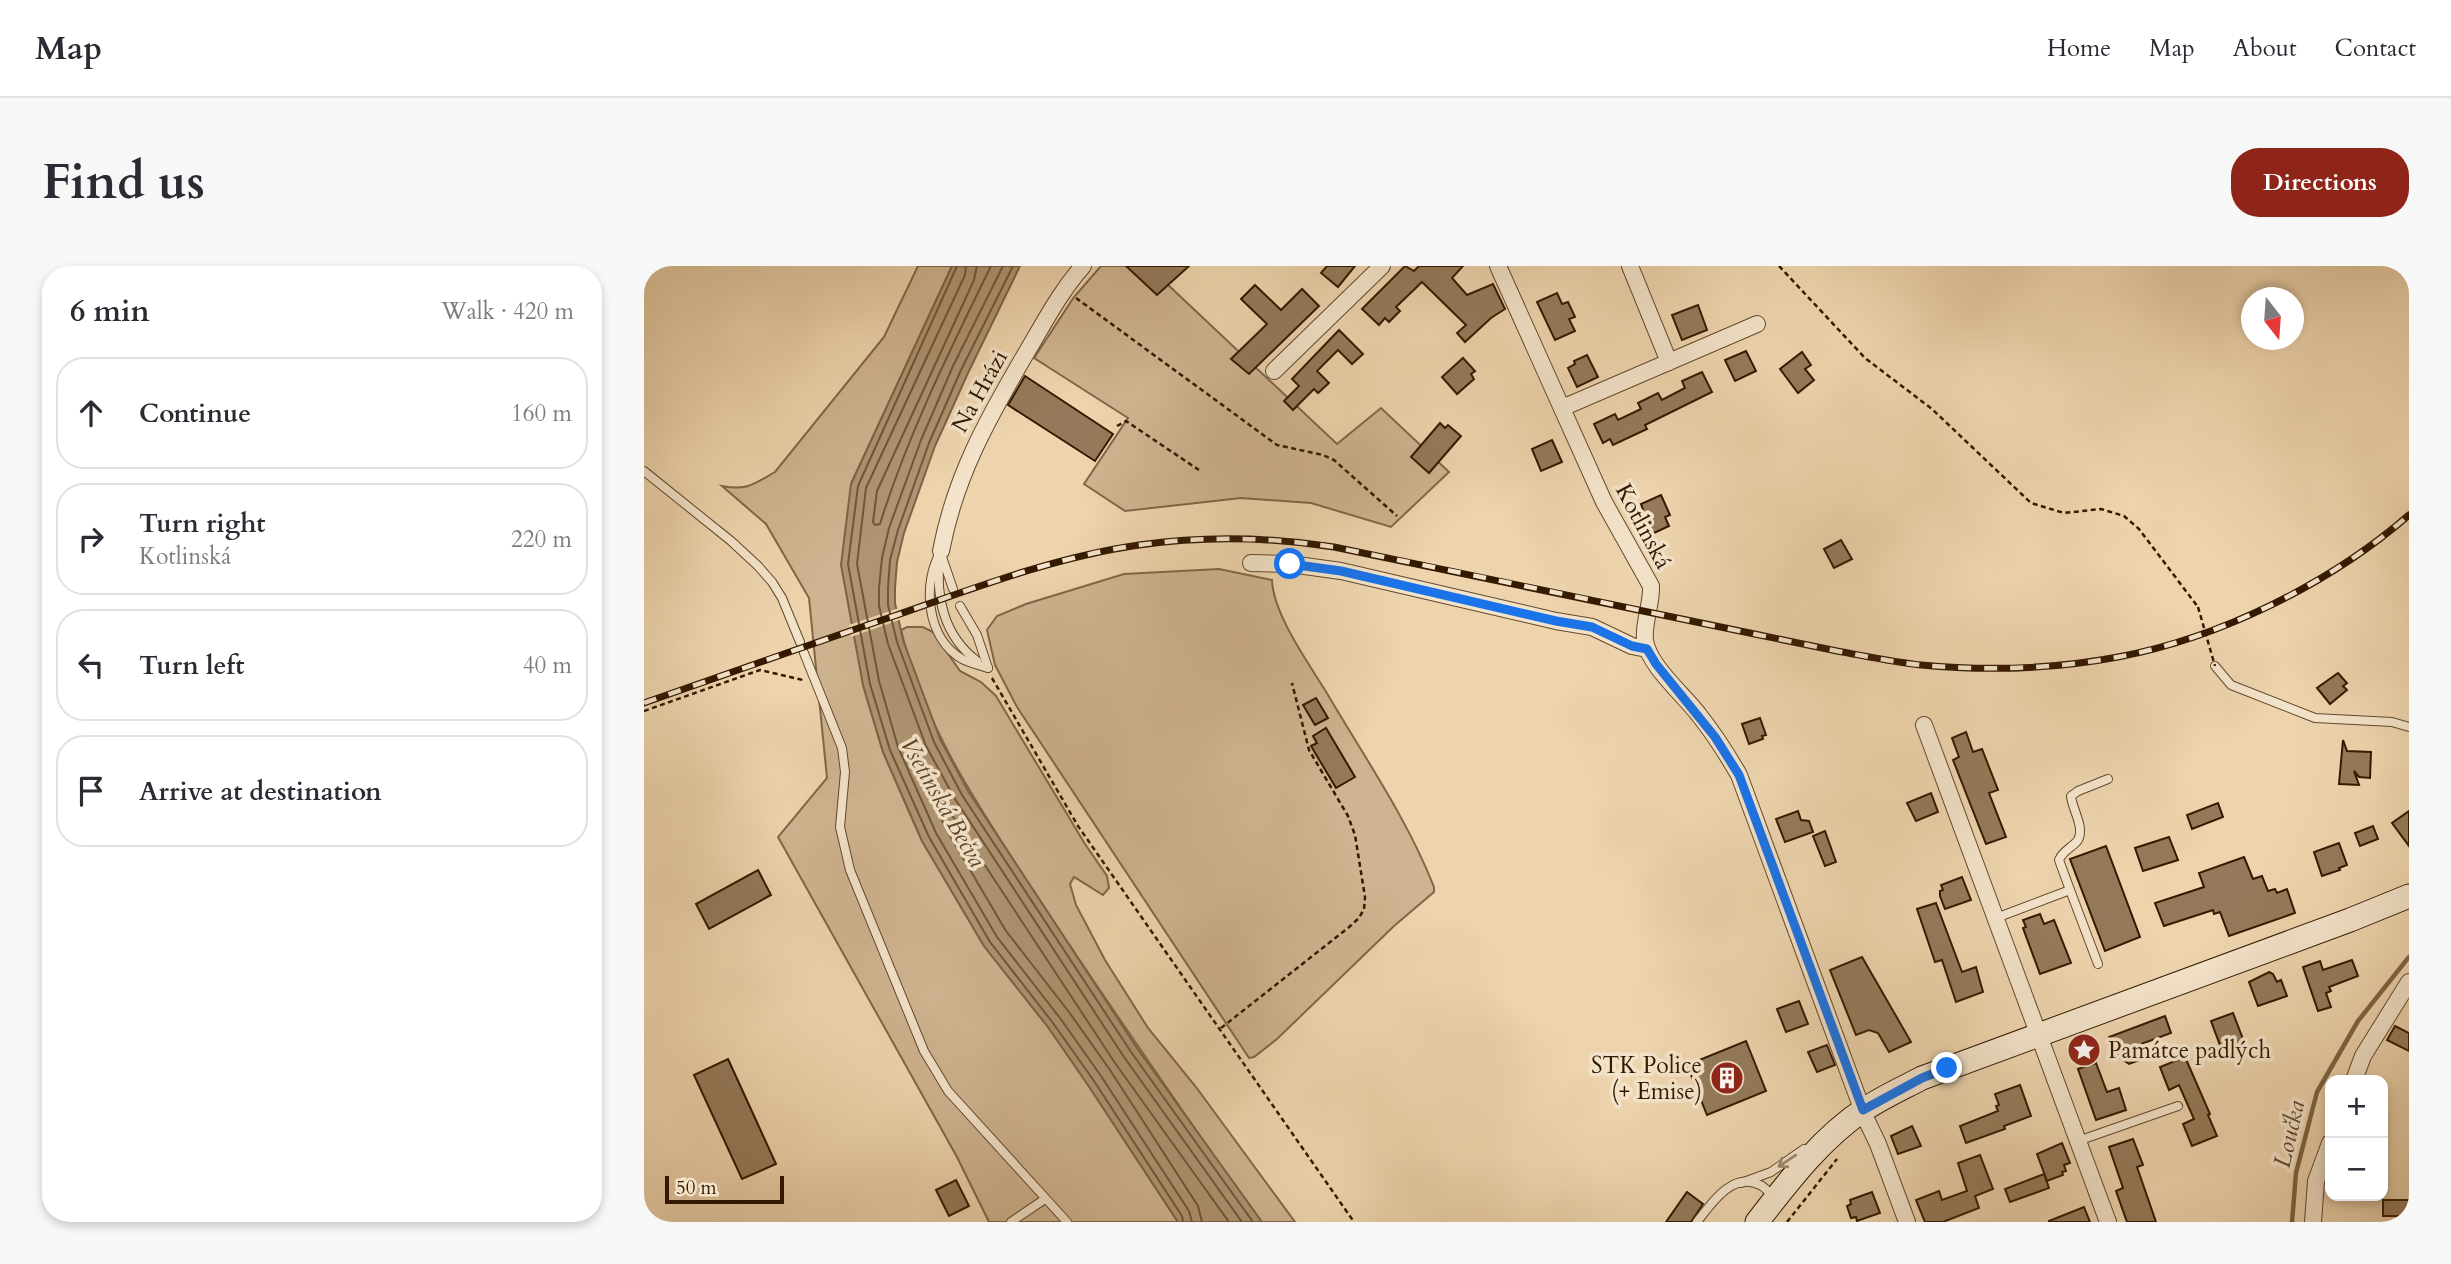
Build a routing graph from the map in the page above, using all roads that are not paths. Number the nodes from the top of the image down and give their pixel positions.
1 (1083, 266) edge
2 (1382, 266) edge
3 (1498, 266) edge
4 (1630, 266) edge
5 (1757, 324) dead end
6 (1669, 362) junction
7 (1274, 372) dead end
8 (1562, 408) junction
9 (644, 471) edge
10 (940, 551) junction
11 (1251, 563) dead end
12 (953, 590) dead end
13 (960, 606) dead end
14 (800, 642) dead end
15 (1647, 649) junction
16 (804, 653) dead end
17 (2215, 666) road end
18 (1924, 725) dead end
19 (2409, 727) edge
20 (2108, 779) dead end
21 (2070, 890) junction
22 (2409, 896) edge
23 (1996, 918) junction
24 (2098, 964) dead end
25 (2409, 982) edge
26 (2039, 1034) junction
27 (2356, 1075) edge
28 (2178, 1106) dead end
29 (1863, 1110) junction
30 (1832, 1136) junction
31 (2078, 1141) junction
32 (2325, 1157) edge
33 (1741, 1183) junction
34 (1775, 1198) junction
35 (1045, 1199) junction
36 (1010, 1222) edge
37 (1067, 1222) edge
38 (1697, 1222) edge
39 (1757, 1222) edge
40 (1907, 1222) edge
41 (2108, 1222) edge
42 (2313, 1222) edge

1 - 10 street, Na Hrázi
2 - 7 street
3 - 8 street, Kotlinská
4 - 6 street
5 - 6 street
6 - 8 street
8 - 15 street, Kotlinská
9 - 14 lane
10 - 12 lane
10 - 13 lane
11 - 15 street
15 - 29 street
16 - 35 lane
17 - 19 lane
18 - 23 street
20 - 21 lane
21 - 23 lane
21 - 24 lane
22 - 26 main road
23 - 26 street
25 - 27 street
26 - 29 main road
26 - 31 street
28 - 31 lane
29 - 30 main road
29 - 40 street
30 -> 33 lane
30 - 34 main road
31 - 41 street
32 - 42 street
33 - 34 lane
33 - 38 lane
34 - 39 main road
35 - 36 lane
35 - 37 lane

